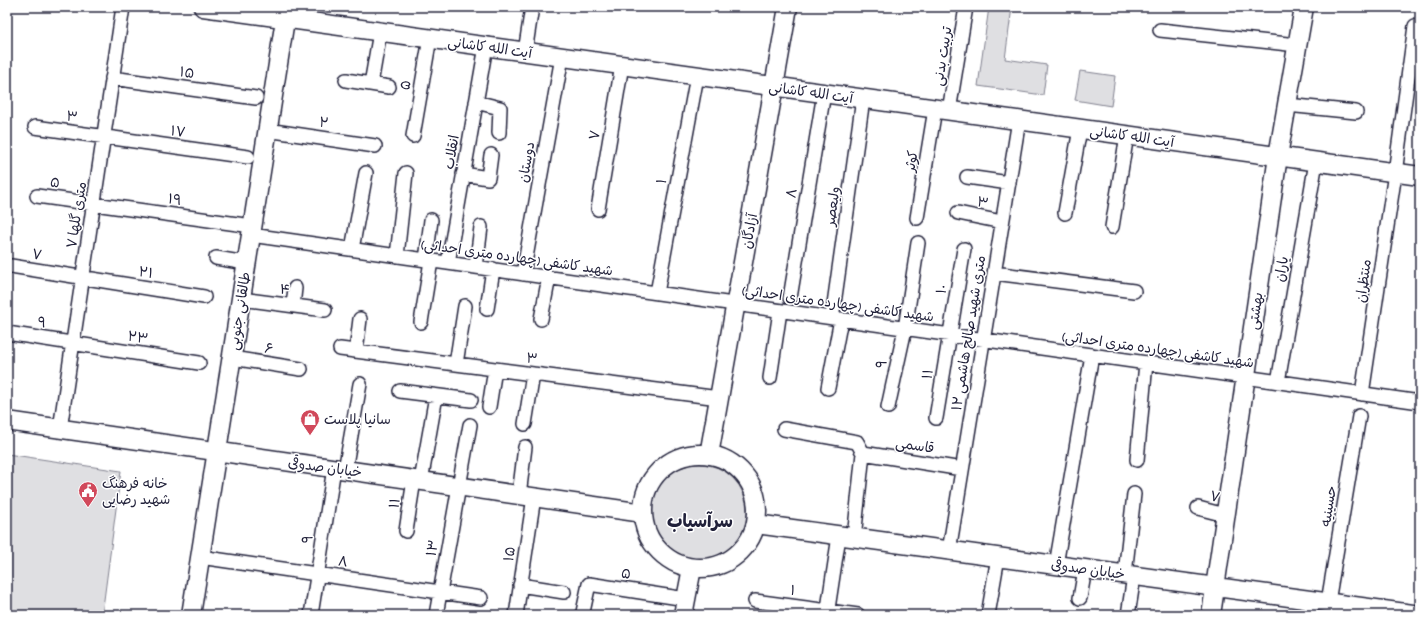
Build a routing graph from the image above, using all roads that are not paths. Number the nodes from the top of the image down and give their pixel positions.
1 (123, 7) edge
2 (203, 7) edge
3 (532, 7) edge
4 (788, 7) edge
5 (966, 7) edge
6 (1304, 7) edge
7 (286, 13) edge
8 (1415, 26) dead end
9 (1160, 30) dead end
10 (380, 32) junction
11 (430, 38) junction
12 (1297, 45) junction
13 (486, 46) junction
14 (525, 52) junction
15 (562, 57) junction
16 (622, 65) junction
17 (697, 76) junction
18 (112, 78) junction
19 (346, 80) dead end
20 (371, 84) junction
21 (774, 86) junction
22 (389, 87) dead end
23 (824, 93) junction
24 (256, 98) dead end
25 (863, 99) junction
26 (476, 102) junction
27 (1287, 105) junction
28 (942, 110) junction
29 (1356, 112) dead end
30 (1019, 120) junction
31 (35, 127) dead end
32 (1080, 129) junction
33 (268, 130) junction
34 (499, 133) dead end
35 (104, 136) junction
36 (413, 136) dead end
37 (1127, 136) junction
38 (375, 146) dead end
39 (491, 155) dead end
40 (1278, 156) junction
41 (248, 157) dead end
42 (1316, 162) junction
43 (366, 173) dead end
44 (406, 173) dead end
45 (1395, 173) junction
46 (463, 174) junction
47 (1420, 176) edge
48 (967, 177) dead end
49 (1009, 183) junction
50 (37, 196) dead end
51 (94, 204) junction
52 (598, 209) dead end
53 (958, 213) dead end
54 (1065, 213) dead end
55 (917, 218) dead end
56 (431, 220) dead end
57 (1002, 222) junction
58 (481, 227) dead end
59 (1112, 227) dead end
60 (252, 231) junction
61 (918, 243) dead end
62 (352, 249) junction
63 (964, 249) dead end
64 (397, 256) junction
65 (216, 258) dead end
66 (428, 260) junction
67 (246, 262) junction
68 (448, 263) junction
69 (11, 266) dead end
70 (476, 267) junction
71 (493, 269) junction
72 (994, 273) junction
73 (523, 274) junction
74 (548, 277) junction
75 (82, 278) junction
76 (295, 288) dead end
77 (1134, 291) dead end
78 (657, 293) junction
79 (204, 297) dead end
80 (790, 298) dead end
81 (241, 299) junction
82 (736, 304) junction
83 (293, 306) junction
84 (465, 306) dead end
85 (487, 309) dead end
86 (325, 311) dead end
87 (780, 311) junction
88 (541, 319) dead end
89 (837, 319) junction
90 (360, 320) dead end
91 (421, 322) dead end
92 (905, 329) junction
93 (7, 333) edge
94 (950, 335) junction
95 (983, 340) junction
96 (73, 343) junction
97 (340, 349) dead end
98 (356, 351) junction
99 (1092, 355) junction
100 (232, 358) junction
101 (199, 363) dead end
102 (1146, 363) junction
103 (456, 364) junction
104 (301, 369) dead end
105 (495, 369) junction
106 (533, 374) junction
107 (1245, 377) junction
108 (770, 378) dead end
109 (1278, 382) junction
110 (360, 384) dead end
111 (828, 388) dead end
112 (400, 391) dead end
113 (1362, 394) junction
114 (436, 396) junction
115 (719, 398) junction
116 (1419, 399) edge
117 (471, 400) dead end
118 (489, 407) dead end
119 (888, 407) dead end
120 (1359, 416) dead end
121 (936, 418) dead end
122 (7, 421) edge
123 (525, 424) dead end
124 (470, 425) dead end
125 (60, 429) junction
126 (784, 429) dead end
127 (525, 447) dead end
128 (217, 451) junction
129 (863, 453) junction
130 (709, 455) junction
131 (1136, 460) dead end
132 (340, 469) junction
133 (962, 469) junction
134 (417, 480) junction
135 (460, 486) junction
136 (1134, 494) dead end
137 (526, 496) junction
138 (1198, 508) dead end
139 (643, 513) junction
140 (1225, 515) junction
141 (756, 524) junction
142 (406, 532) dead end
143 (847, 537) junction
144 (949, 551) junction
145 (200, 556) junction
146 (998, 557) junction
147 (1056, 565) junction
148 (692, 568) junction
149 (1085, 569) junction
150 (317, 574) junction
151 (1130, 575) junction
152 (520, 585) junction
153 (1215, 587) junction
154 (440, 592) junction
155 (564, 592) dead end
156 (480, 598) dead end
157 (1080, 598) dead end
158 (755, 601) dead end
159 (1317, 606) edge
160 (684, 607) edge
161 (1347, 610) edge
162 (583, 612) dead end
163 (1385, 612) edge
164 (1420, 612) edge
165 (827, 613) edge
166 (191, 615) edge
167 (310, 615) edge
168 (436, 615) edge
169 (516, 615) edge
170 (858, 615) edge
171 (988, 615) edge
172 (1128, 615) edge
173 (1211, 615) edge

1 - 18 street, ۷ متری گلها
2 - 7 street, آیت الله کاشانی
3 - 14 street
4 - 21 street, آزادگان
5 - 28 street, تربیت بدنی
6 - 12 street, بهشتی
7 - 10 street, آیت الله کاشانی
7 - 33 street, طالقانی جنوبی
8 - 45 street, منتظران
9 - 12 street
10 - 11 street, آیت الله کاشانی
10 - 20 street
11 - 13 street, آیت الله کاشانی
11 - 36 street, ۵
12 - 27 street, بهشتی
13 - 14 street, آیت الله کاشانی
13 - 26 street, انقلاب
14 - 15 street, آیت الله کاشانی
15 - 16 street, آیت الله کاشانی
15 - 73 street, دوستان
16 - 17 street, آیت الله کاشانی
16 - 52 street, ۷
17 - 21 street, آیت الله کاشانی
17 - 78 street, ۱
18 - 24 street, ۱۵
18 - 35 street, ۷ متری گلها
19 - 20 street
20 - 22 street
21 - 23 street, آیت الله کاشانی
21 - 82 street, آزادگان
23 - 25 street, آیت الله کاشانی
23 - 80 street, ۸
25 - 28 street, آیت الله کاشانی
25 - 89 street, ولیعصر
26 - 34 street
26 - 46 street, انقلاب
27 - 29 street
27 - 40 street, بهشتی
28 - 30 street, آیت الله کاشانی
28 - 55 street, کوثر
30 - 32 street, آیت الله کاشانی
30 - 49 street, ۱۲ متری شهید صالح هاشمی
31 - 35 street, ۳
32 - 37 street, آیت الله کاشانی
32 - 54 street
33 - 38 street, ۲
33 - 60 street, طالقانی جنوبی
35 - 41 street, ۱۷
35 - 51 street, ۷ متری گلها
37 - 40 street, آیت الله کاشانی
37 - 59 street
39 - 46 street
40 - 42 street, آیت الله کاشانی
40 - 107 street, بهشتی
42 - 45 street, آیت الله کاشانی
42 - 109 street, یاران
43 - 62 street
44 - 64 street
45 - 47 street, آیت الله کاشانی
45 - 113 street, منتظران
46 - 68 street, انقلاب
48 - 49 street
49 - 57 street, ۱۲ متری شهید صالح هاشمی
50 - 51 street, ۵
51 - 60 street, ۱۹
51 - 75 street, ۷ متری گلها
53 - 57 street, ۳
56 - 66 street
57 - 72 street, ۱۲ متری شهید صالح هاشمی
58 - 70 street
60 - 62 street, شهید کاشفی (چهارده متری احداثی)
60 - 67 street, طالقانی جنوبی
61 - 92 street, ۹
62 - 64 street, شهید کاشفی (چهارده متری احداثی)
63 - 94 street, ۱۰
64 - 66 street, شهید کاشفی (چهارده متری احداثی)
65 - 67 street
66 - 68 street, شهید کاشفی (چهارده متری احداثی)
66 - 91 street
67 - 81 street, طالقانی جنوبی
68 - 70 street, شهید کاشفی (چهارده متری احداثی)
69 - 75 street, ۷
70 - 71 street, شهید کاشفی (چهارده متری احداثی)
71 - 73 street, شهید کاشفی (چهارده متری احداثی)
71 - 85 street
72 - 77 street
72 - 95 street, ۱۲ متری شهید صالح هاشمی
73 - 74 street, شهید کاشفی (چهارده متری احداثی)
74 - 78 street, شهید کاشفی (چهارده متری احداثی)
74 - 88 street
75 - 79 street, ۲۱
75 - 96 street, ۷ متری گلها
76 - 83 street
78 - 82 street, شهید کاشفی (چهارده متری احداثی)
81 - 83 street, ۴
81 - 100 street, طالقانی جنوبی
82 - 87 street, شهید کاشفی (چهارده متری احداثی)
82 - 115 street, آزادگان
83 - 86 street, ۴
84 - 103 street
87 - 89 street, شهید کاشفی (چهارده متری احداثی)
87 - 108 street
89 - 92 street, شهید کاشفی (چهارده متری احداثی)
89 - 111 street, ولیعصر
90 - 98 street
92 - 94 street, شهید کاشفی (چهارده متری احداثی)
92 - 119 street, ۹
93 - 96 street, ۹
94 - 95 street, شهید کاشفی (چهارده متری احداثی)
94 - 121 street, ۱۱
95 - 99 street, شهید کاشفی (چهارده متری احداثی)
95 - 133 street, ۱۲ متری شهید صالح هاشمی
96 - 101 street, ۲۳
96 - 125 street, ۷ متری گلها
97 - 98 street, ۳
98 - 103 street, ۳
99 - 102 street, شهید کاشفی (چهارده متری احداثی)
99 - 147 street
100 - 104 street, ۶
100 - 128 street, طالقانی جنوبی
102 - 107 street, شهید کاشفی (چهارده متری احداثی)
102 - 131 street
103 - 105 street, ۳
105 - 106 street, ۳
105 - 118 street
106 - 115 street, ۳
106 - 123 street
107 - 109 street, شهید کاشفی (چهارده متری احداثی)
107 - 140 street, بهشتی
109 - 113 street, شهید کاشفی (چهارده متری احداثی)
110 - 132 street, ۹
112 - 114 street
113 - 116 street, شهید کاشفی (چهارده متری احداثی)
114 - 117 street
114 - 134 street, ۱۱
115 - 130 street, آزادگان
120 - 159 street, حسینیه
122 - 125 street, خیابان صدوقی
124 - 135 street, ۱۳
125 - 128 street, خیابان صدوقی
126 - 129 street
127 - 137 street
128 - 132 street, خیابان صدوقی
128 - 145 street, طالقانی جنوبی
129 - 133 street, قاسمی
129 - 143 street
130 - 139 street
130 - 141 street
132 - 134 street, خیابان صدوقی
132 - 150 street, ۹
133 - 144 street, ۱۲ متری شهید صالح هاشمی
134 - 135 street, خیابان صدوقی
134 - 142 street, ۱۱
135 - 137 street, خیابان صدوقی
135 - 154 street, ۱۳
136 - 151 street
137 - 139 street, خیابان صدوقی
137 - 152 street, ۱۵
138 - 140 street, ۷
139 - 148 street
140 - 153 street, بهشتی
141 - 143 street, خیابان صدوقی
141 - 148 street
143 - 144 street, خیابان صدوقی
143 - 165 street
144 - 146 street, خیابان صدوقی
145 - 150 street, ۸
145 - 166 street, طالقانی جنوبی
146 - 147 street, خیابان صدوقی
146 - 171 street
147 - 149 street, خیابان صدوقی
148 - 160 street
149 - 151 street, خیابان صدوقی
149 - 157 street
150 - 154 street, ۸
150 - 167 street, ۹
151 - 153 street, خیابان صدوقی
151 - 172 street
152 - 155 street
152 - 169 street, ۱۵
153 - 159 street, خیابان صدوقی
153 - 173 street, بهشتی
154 - 156 street, ۸
154 - 168 street, ۱۳
158 - 165 street, ۱
159 - 161 street, خیابان صدوقی
160 - 162 street, ۵
161 - 163 street, خیابان صدوقی
163 - 164 street, خیابان صدوقی
165 - 170 street

